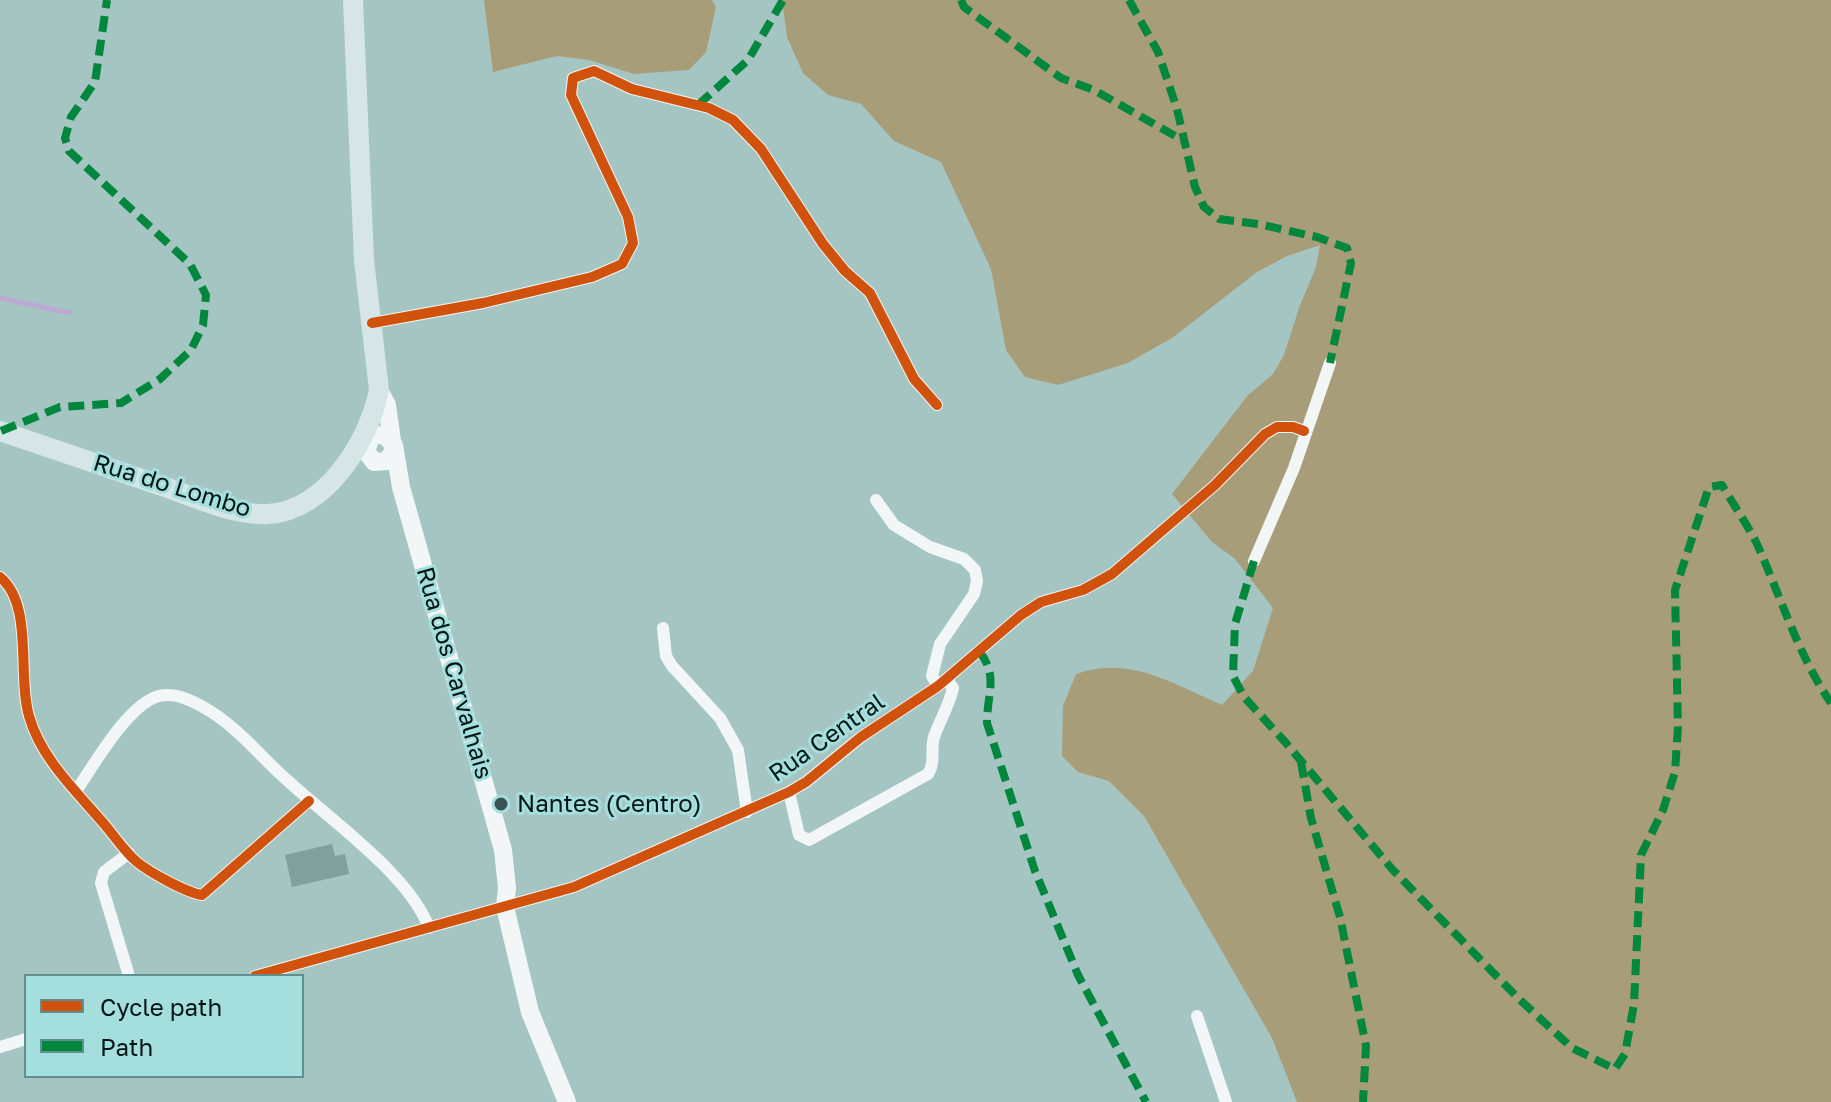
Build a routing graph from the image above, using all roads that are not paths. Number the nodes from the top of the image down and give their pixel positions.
1 (353, 0) edge
2 (372, 323) junction
3 (1330, 363) dead end
4 (937, 405) dead end
5 (0, 431) edge
6 (1304, 431) junction
7 (373, 449) junction
8 (876, 500) dead end
9 (1254, 561) dead end
10 (0, 577) edge
11 (663, 628) dead end
12 (942, 682) junction
13 (76, 791) junction
14 (789, 792) junction
15 (309, 801) junction
16 (747, 812) junction
17 (129, 853) junction
18 (505, 907) junction
19 (429, 928) junction
20 (128, 974) edge
21 (262, 974) edge
22 (1197, 1016) dead end
23 (24, 1040) edge
24 (0, 1047) edge
25 (567, 1102) edge
26 (1226, 1102) edge

1 - 2 main road
2 - 4 street
2 - 7 main road
3 - 6 street
5 - 7 main road, Rua do Lombo
6 - 9 street
6 - 12 street, Rua Central
7 - 18 main road, Rua dos Carvalhais
8 - 12 street
10 - 13 street
11 - 16 street
12 - 14 street, Rua Central
12 - 14 street
13 - 15 street
13 - 17 street
14 - 16 street, Rua Central
15 - 17 street
15 - 19 street
16 - 18 street, Rua Central
17 - 20 street
18 - 19 street, Rua Central
18 - 25 main road, Rua dos Carvalhais
19 - 21 street, Rua Central
22 - 26 street
23 - 24 street

